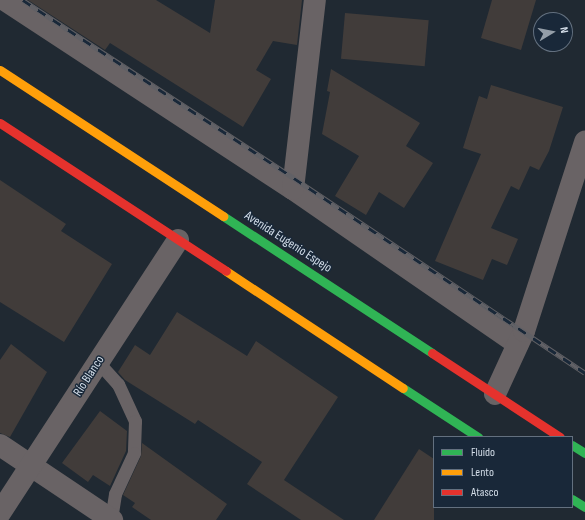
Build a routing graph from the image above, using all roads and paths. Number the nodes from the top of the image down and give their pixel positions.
1 (5, 0) edge
2 (315, 0) edge
3 (0, 70) edge
4 (0, 124) edge
5 (585, 142) edge
6 (293, 189) junction
7 (178, 240) junction
8 (518, 344) junction
9 (98, 362) junction
10 (496, 394) junction
11 (476, 436) edge
12 (559, 436) edge
13 (0, 445) edge
14 (573, 446) edge
15 (585, 453) edge
16 (31, 465) junction
17 (573, 500) edge
18 (585, 507) edge
19 (0, 513) edge
20 (112, 520) edge

1 - 6 street
2 - 6 street
3 - 10 main road, Avenida Eugenio Espejo
4 - 7 main road
5 - 8 street
6 - 8 street
7 - 9 street, Río Blanco
7 - 11 main road
8 - 10 street
9 - 16 street, Río Blanco
9 - 20 lane
10 - 12 main road, Avenida Eugenio Espejo
13 - 16 street
14 - 15 main road
16 - 19 street, Río Blanco
16 - 20 street
17 - 18 main road

